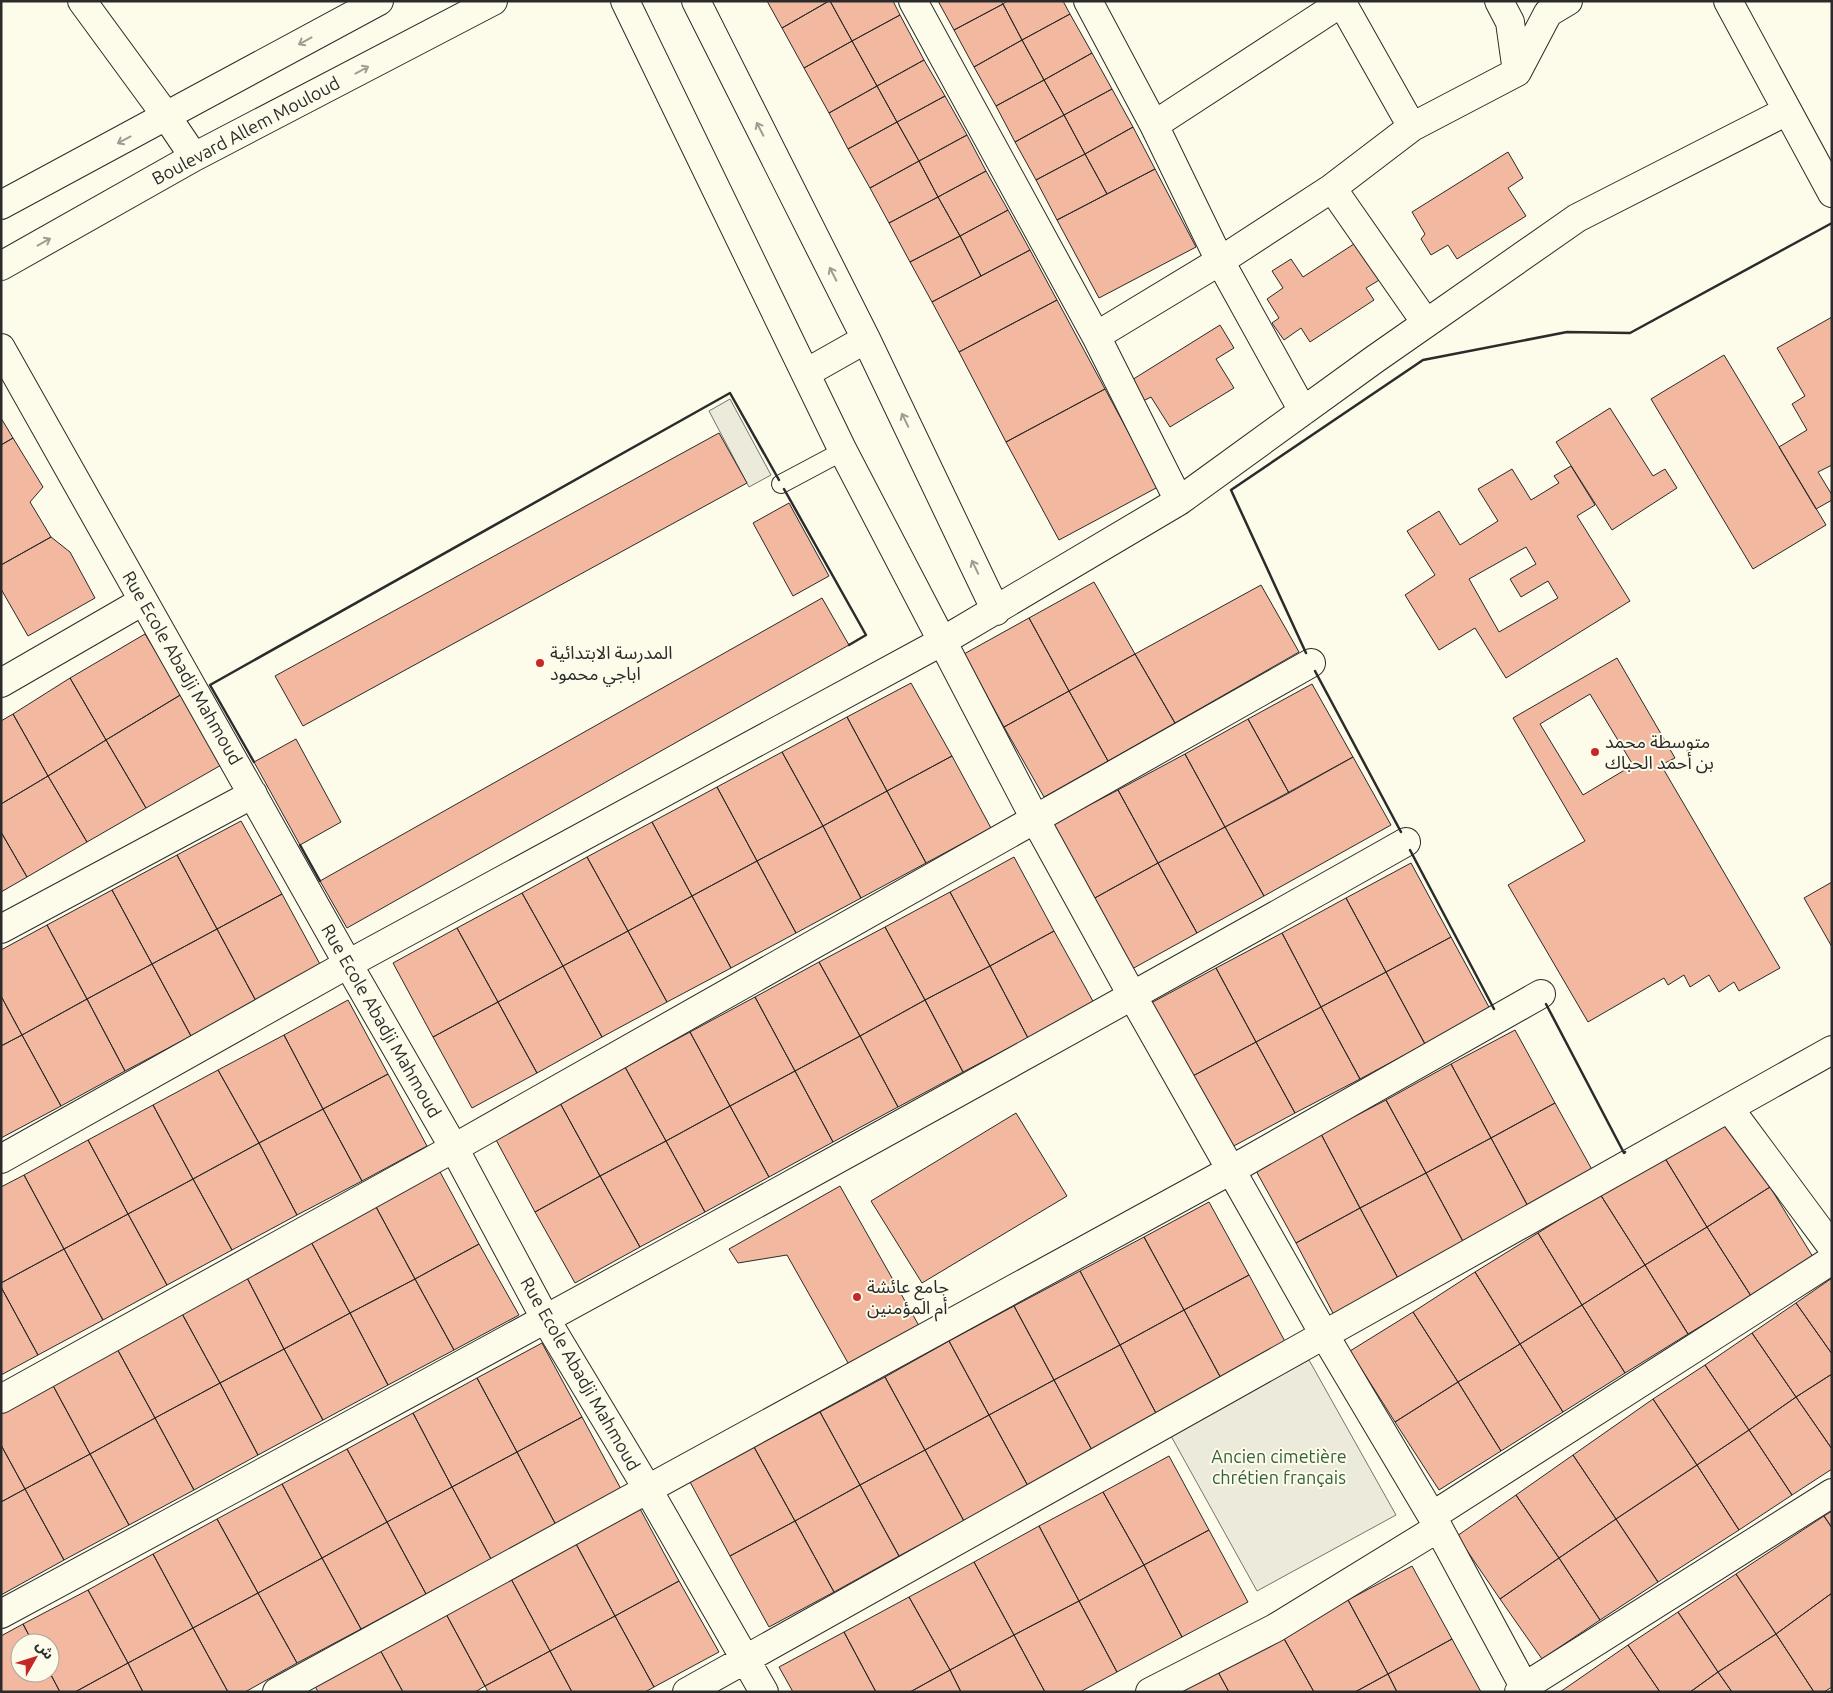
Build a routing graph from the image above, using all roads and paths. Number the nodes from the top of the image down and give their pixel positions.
1 (82, 1) edge
2 (379, 1) edge
3 (493, 1) edge
4 (625, 1) edge
5 (696, 1) edge
6 (913, 1) edge
7 (1088, 1) edge
8 (1499, 1) edge
9 (1568, 1) edge
10 (1728, 1) edge
11 (1342, 2) edge
12 (1517, 72) junction
13 (1787, 111) junction
14 (167, 116) junction
15 (1154, 125) junction
16 (1412, 127) junction
17 (194, 157) junction
18 (1332, 188) junction
19 (1832, 193) edge
20 (1, 205) edge
21 (1220, 261) junction
22 (1, 266) edge
23 (1426, 323) junction
24 (1096, 336) junction
25 (866, 339) junction
26 (1, 348) edge
27 (806, 373) junction
28 (1303, 411) junction
29 (843, 451) junction
30 (782, 484) dead end
31 (1178, 501) junction
32 (144, 601) junction
33 (996, 611) junction
34 (942, 642) junction
35 (1311, 663) dead end
36 (1, 683) edge
37 (253, 794) junction
38 (1035, 819) junction
39 (1406, 842) dead end
40 (1, 929) edge
41 (348, 964) junction
42 (1541, 994) dead end
43 (1133, 997) junction
44 (1832, 1050) edge
45 (1729, 1108) junction
46 (454, 1148) junction
47 (1, 1159) edge
48 (1231, 1170) junction
49 (1832, 1247) edge
50 (1832, 1260) edge
51 (546, 1320) junction
52 (1325, 1336) junction
53 (1, 1399) edge
54 (647, 1488) junction
55 (1832, 1494) edge
56 (1435, 1522) junction
57 (1, 1614) edge
58 (746, 1660) junction
59 (1523, 1690) edge
60 (277, 1692) edge
61 (687, 1692) edge
62 (764, 1692) edge
63 (1150, 1692) edge

1 - 14 street
2 -> 14 street
17 -> 3 street, Boulevard Allem Mouloud
4 - 27 street
25 -> 5 street
6 - 24 street
7 - 15 street
8 - 12 street
9 - 12 street
10 - 13 street
11 - 15 street
11 - 16 street
12 - 16 street
13 - 19 street
13 - 23 street
14 - 17 street
14 -> 20 street
15 - 21 street
16 - 18 street
22 -> 17 street, Boulevard Allem Mouloud
18 - 21 street
18 - 23 street
21 - 24 street
21 - 28 street
23 - 28 street
24 - 31 street
25 - 27 street
33 -> 25 street
26 - 32 street, Rue Ecole Abadji Mahmoud
27 - 29 street
28 - 31 street
29 - 30 lane
29 - 34 street
31 - 33 street
32 - 36 street
32 - 37 street, Rue Ecole Abadji Mahmoud
33 - 34 street
34 - 38 street
34 - 41 street
35 - 38 street
37 - 40 street
37 - 41 street, Rue Ecole Abadji Mahmoud
38 - 43 street
38 - 46 street
39 - 43 street
41 - 46 street, Rue Ecole Abadji Mahmoud
41 - 47 street
42 - 48 street
43 - 48 street
43 - 51 street
44 - 45 street
45 - 49 street
45 - 52 street
46 - 51 street, Rue Ecole Abadji Mahmoud
46 - 53 street
48 - 52 street
48 - 54 street
50 - 56 street
51 - 54 street, Rue Ecole Abadji Mahmoud
51 - 57 street
52 - 56 street
52 - 58 street
54 - 58 street, Rue Ecole Abadji Mahmoud
54 - 60 street
55 - 59 street
56 - 59 street
56 - 63 street
58 - 61 street
58 - 62 street, Rue Ecole Abadji Mahmoud

